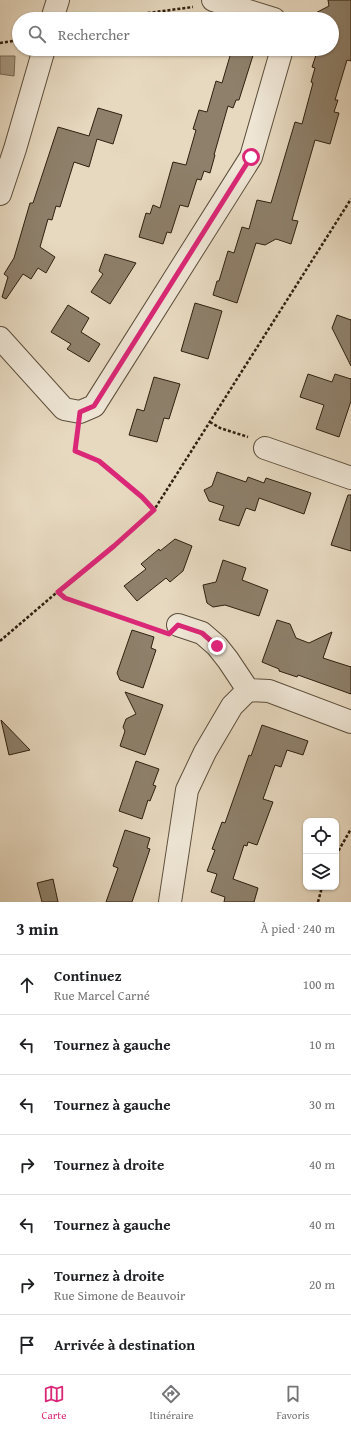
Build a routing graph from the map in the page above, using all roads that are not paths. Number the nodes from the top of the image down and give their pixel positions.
1 (58, 0) edge
2 (218, 2) edge
3 (54, 12) edge
4 (251, 12) edge
5 (42, 56) edge
6 (280, 56) edge
7 (0, 194) edge
8 (0, 338) edge
9 (265, 448) road end
10 (351, 478) edge
11 (178, 625) road end
12 (248, 690) junction
13 (351, 722) edge
14 (170, 902) edge

1 - 3 street
2 - 4 street
5 - 7 street
6 - 8 street
9 - 10 street
11 - 12 street
12 - 13 street
12 - 14 street

